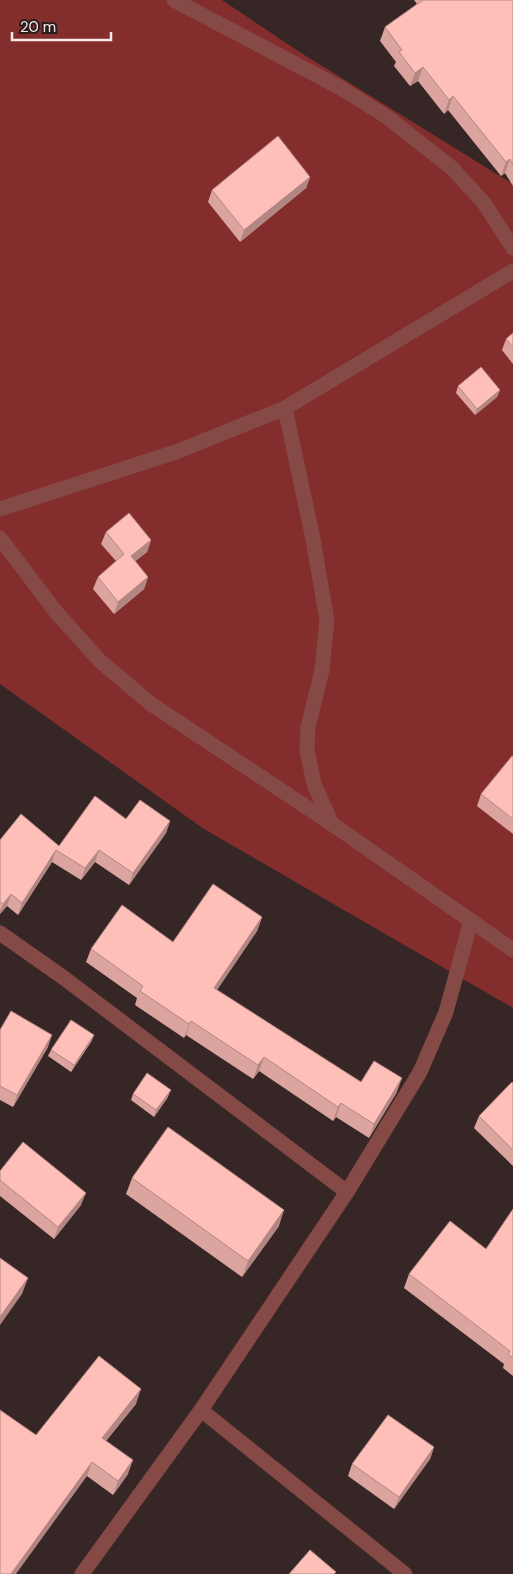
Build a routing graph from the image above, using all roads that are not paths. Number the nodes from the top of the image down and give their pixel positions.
1 (180, 1) edge
2 (513, 248) edge
3 (513, 271) edge
4 (285, 408) junction
5 (0, 509) edge
6 (0, 538) edge
7 (332, 824) junction
8 (471, 921) junction
9 (0, 933) edge
10 (513, 950) edge
11 (347, 1192) junction
12 (201, 1410) junction
13 (82, 1574) edge
14 (405, 1574) edge

1 - 2 street
3 - 4 street
4 - 5 street
4 - 7 street
6 - 7 street
7 - 8 street
8 - 10 street
8 - 11 street
9 - 11 street
11 - 12 street
12 - 13 street
12 - 14 street

